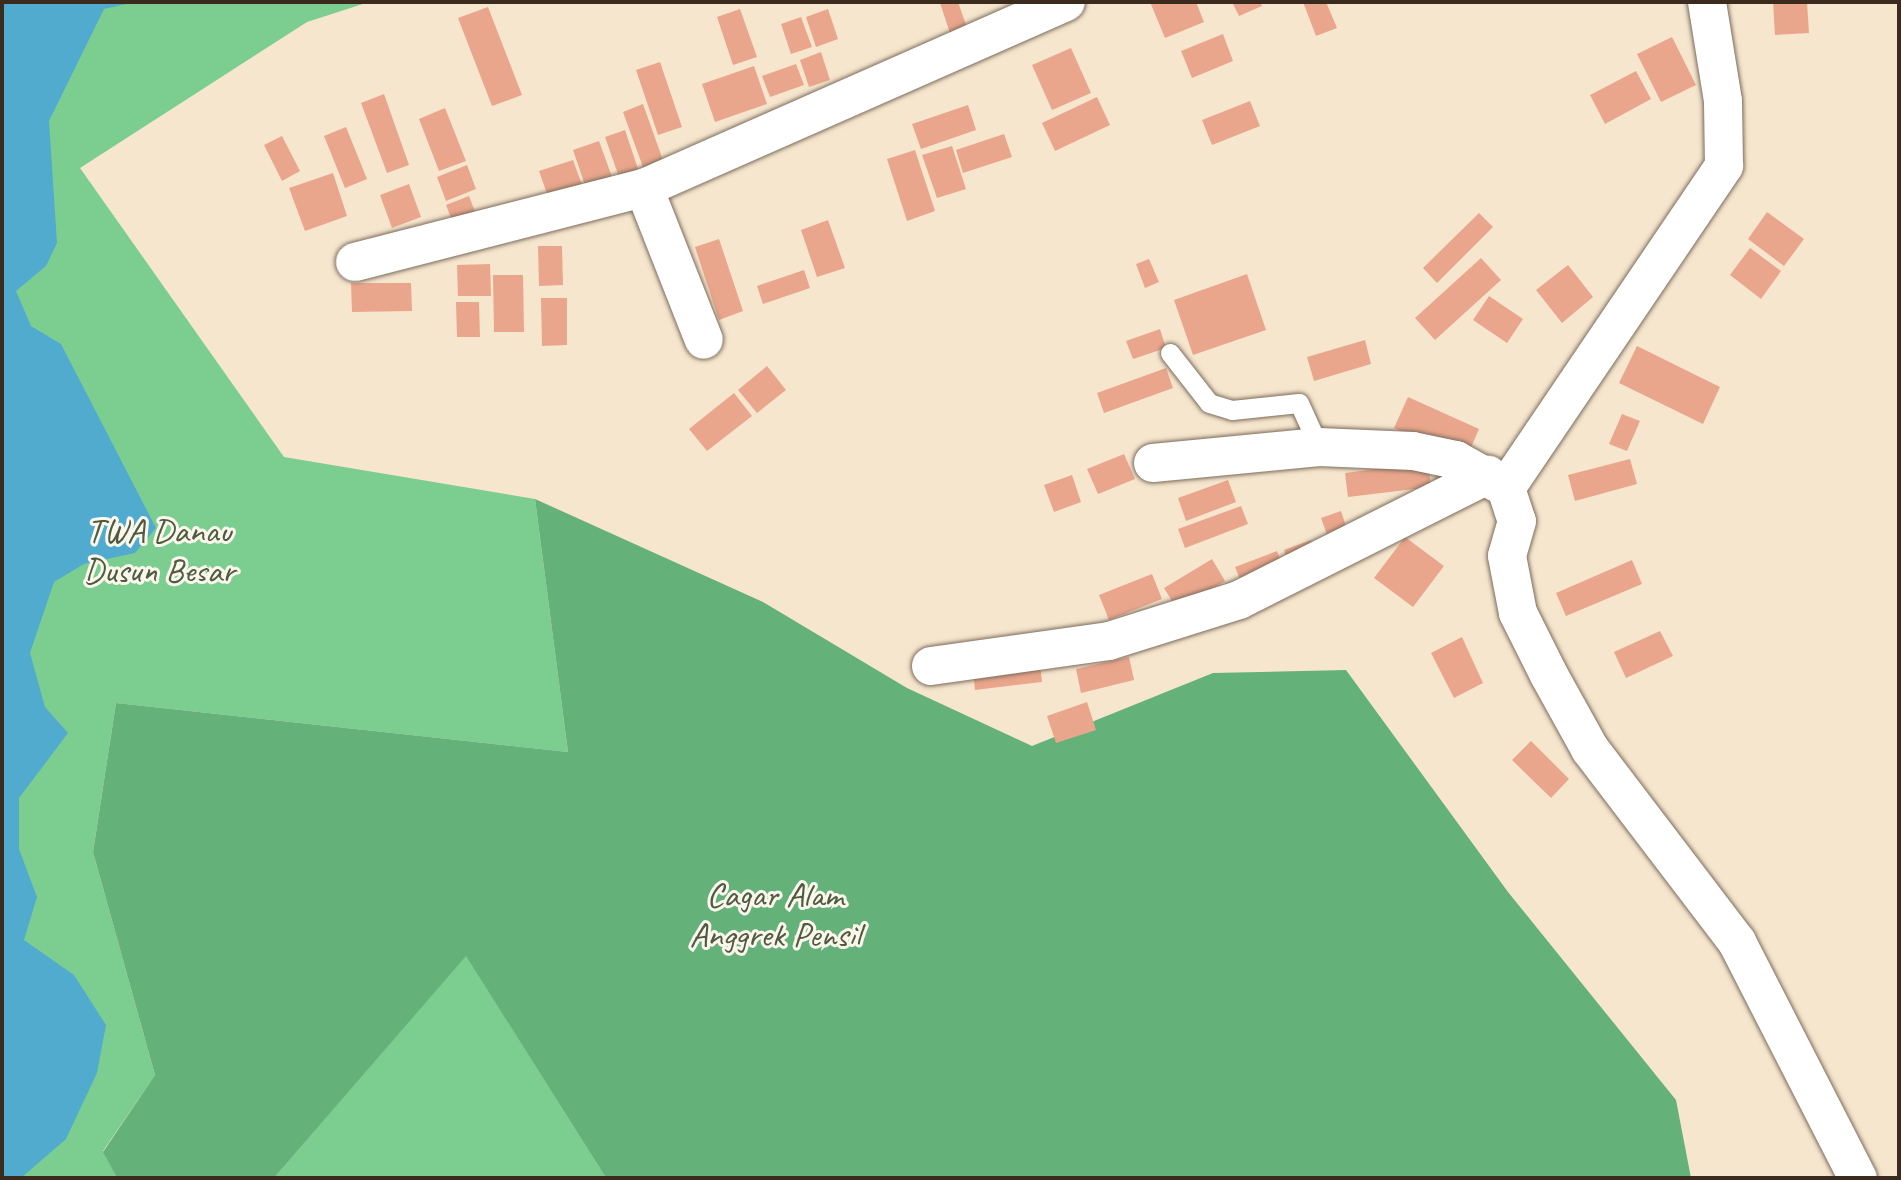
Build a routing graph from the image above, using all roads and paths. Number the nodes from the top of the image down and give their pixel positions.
1 (1066, 2) edge
2 (1707, 2) edge
3 (644, 188) junction
4 (355, 262) dead end
5 (704, 340) dead end
6 (1170, 353) dead end
7 (1319, 447) junction
8 (1153, 463) dead end
9 (1497, 482) junction
10 (931, 666) dead end
11 (1858, 1178) edge

1 - 3 street
2 - 9 street
3 - 4 street
3 - 5 street
6 - 7 lane
7 - 8 street
7 - 9 street
9 - 10 street
9 - 11 street

